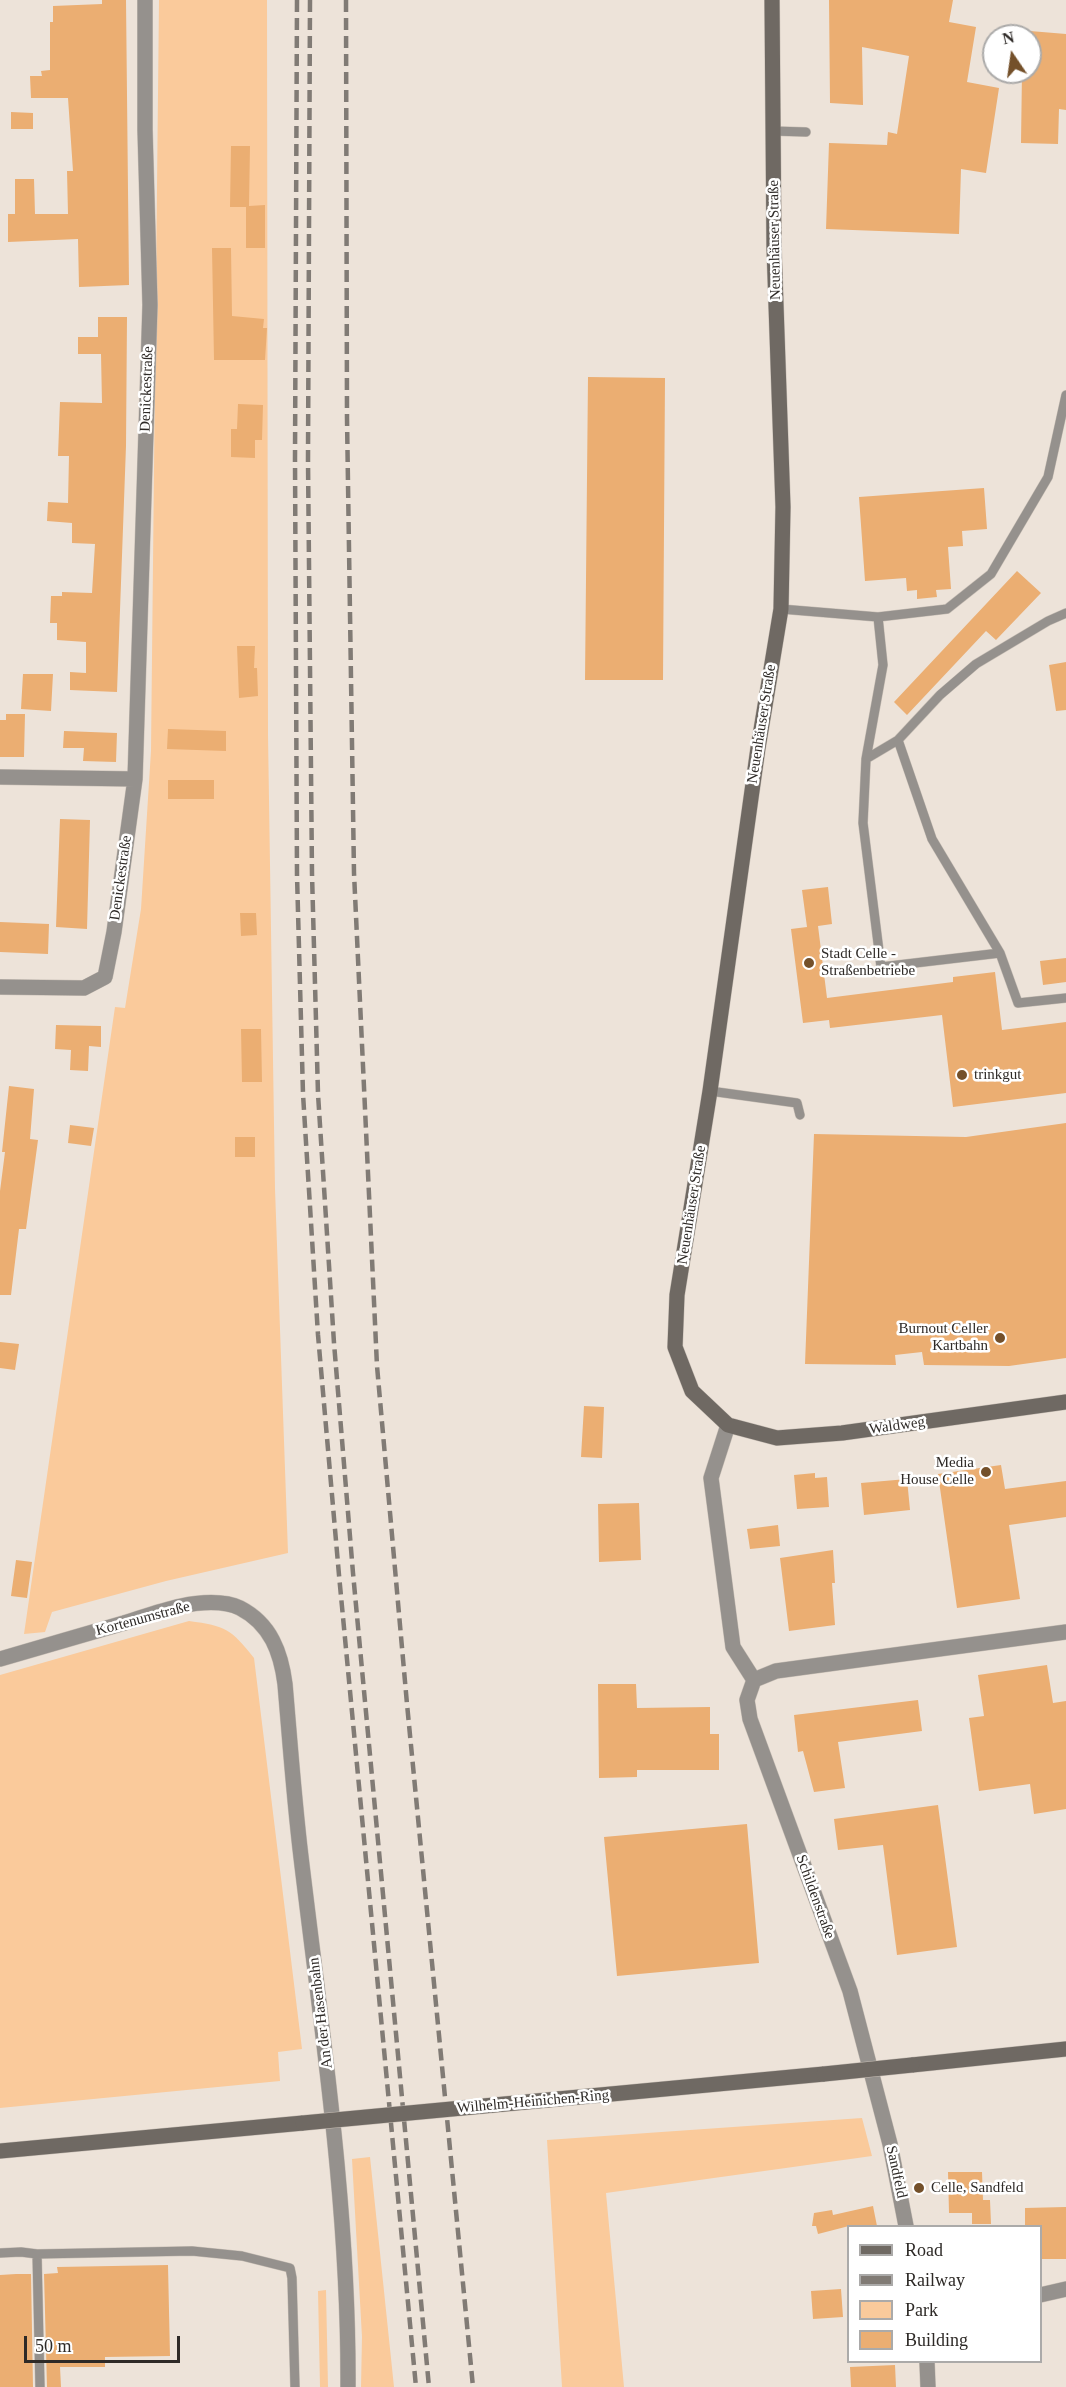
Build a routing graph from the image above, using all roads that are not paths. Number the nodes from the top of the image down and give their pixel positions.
1 (145, 0) edge
2 (772, 0) edge
3 (773, 131) junction
4 (806, 132) dead end
5 (1066, 395) edge
6 (781, 609) junction
7 (1066, 613) edge
8 (878, 617) junction
9 (898, 740) junction
10 (866, 759) junction
11 (0, 777) edge
12 (135, 779) junction
13 (1000, 953) junction
14 (0, 987) edge
15 (1066, 998) edge
16 (710, 1091) junction
17 (800, 1115) dead end
18 (1066, 1402) edge
19 (728, 1425) junction
20 (1066, 1632) edge
21 (274, 1641) joint
22 (0, 1659) edge
23 (754, 1680) junction
24 (1066, 2049) edge
25 (883, 2118) joint
26 (0, 2151) edge
27 (906, 2225) edge
28 (0, 2253) edge
29 (37, 2254) junction
30 (1066, 2289) edge
31 (1042, 2295) edge
32 (927, 2363) edge
33 (40, 2387) edge
34 (295, 2387) edge
35 (348, 2387) edge
36 (928, 2387) edge

1 - 12 street, Denickestraße
2 - 3 street, Neuenhäuser Straße
3 - 4 lane
3 - 6 street, Neuenhäuser Straße
5 - 8 lane
6 - 8 lane
6 - 16 street, Neuenhäuser Straße
7 - 9 lane
8 - 10 lane
9 - 10 lane
9 - 13 lane
10 - 13 lane
11 - 12 street
12 - 14 street, Denickestraße
13 - 15 lane
16 - 17 lane
16 - 19 street, Neuenhäuser Straße
18 - 19 street, Waldweg
19 - 23 street
20 - 23 street
21 - 22 street, Kortenumstraße
21 - 35 street, An der Hasenbahn
23 - 25 street, Schildenstraße
24 - 26 street, Wilhelm-Heinichen-Ring, bridge
25 - 27 street, Sandfeld
28 - 29 lane
29 - 33 lane
29 - 34 lane
30 - 31 street
32 - 36 street

